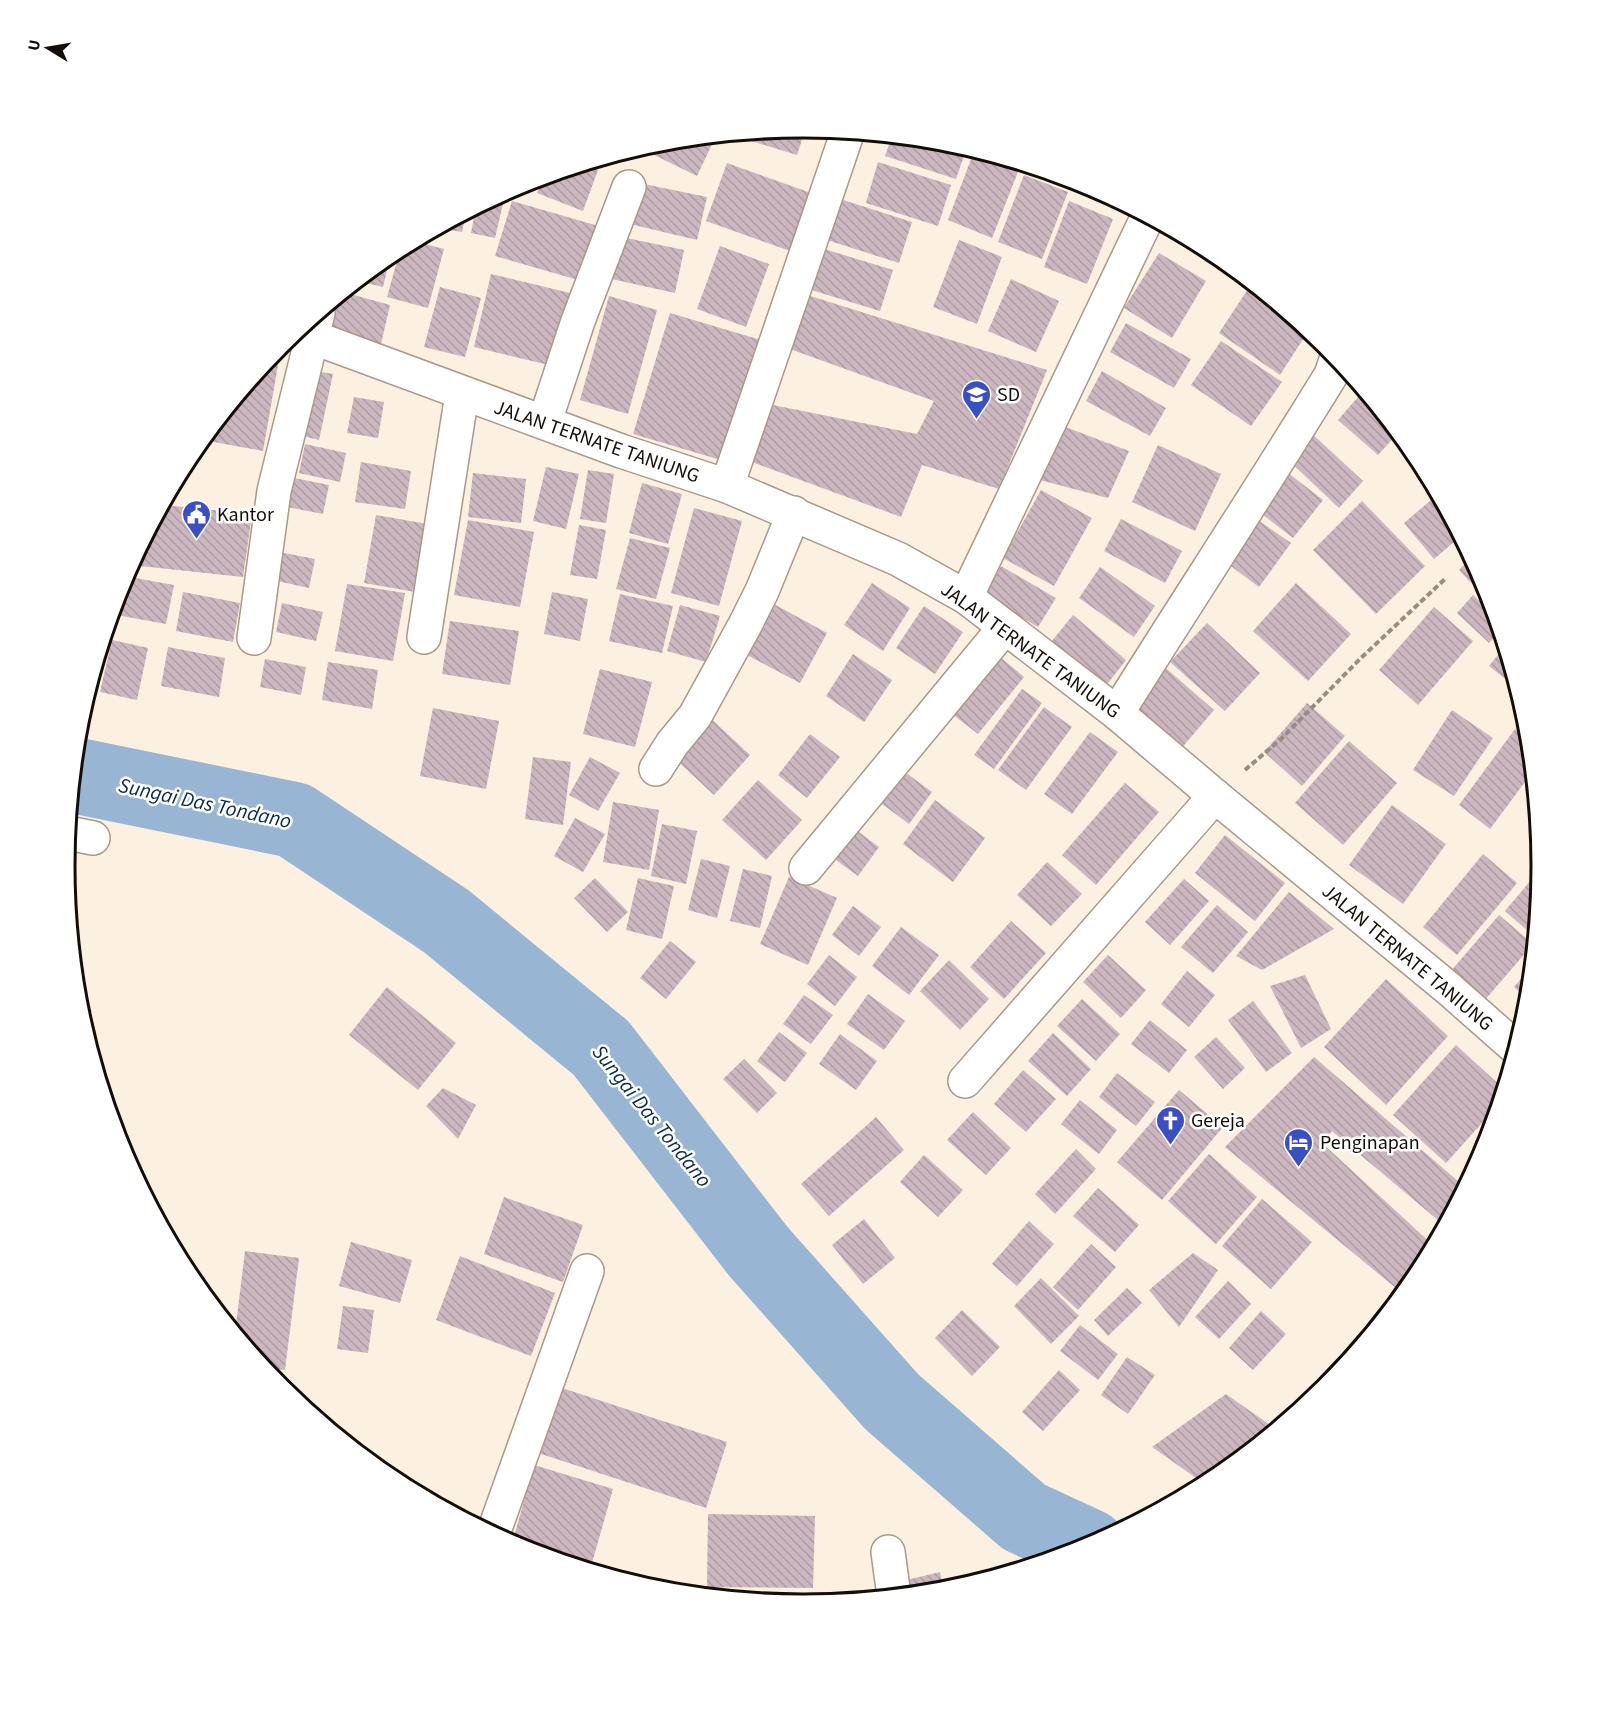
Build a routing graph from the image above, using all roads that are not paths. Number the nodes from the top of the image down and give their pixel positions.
1 (845, 139) edge
2 (629, 187) dead end
3 (1145, 223) edge
4 (311, 329) edge
5 (307, 333) edge
6 (1333, 367) edge
7 (462, 394) junction
8 (545, 421) junction
9 (727, 486) junction
10 (794, 513) junction
11 (966, 597) junction
12 (1005, 627) junction
13 (424, 637) dead end
14 (254, 638) dead end
15 (1117, 713) junction
16 (656, 769) dead end
17 (1215, 796) junction
18 (806, 868) dead end
19 (1510, 1043) edge
20 (965, 1081) dead end
21 (587, 1271) dead end
22 (496, 1526) edge
23 (888, 1552) dead end
24 (893, 1589) edge

1 - 9 street
2 - 8 street
3 - 11 street
4 - 7 street, JALAN TERNATE TANIUNG
5 - 14 street
6 - 15 street
7 - 8 street, JALAN TERNATE TANIUNG
7 - 13 street
8 - 9 street, JALAN TERNATE TANIUNG
9 - 10 street, JALAN TERNATE TANIUNG
10 - 11 street, JALAN TERNATE TANIUNG
10 - 16 street
11 - 12 street, JALAN TERNATE TANIUNG
12 - 15 street, JALAN TERNATE TANIUNG
12 - 18 street
15 - 17 street, JALAN TERNATE TANIUNG
17 - 19 street, JALAN TERNATE TANIUNG
17 - 20 street
21 - 22 street
23 - 24 street

